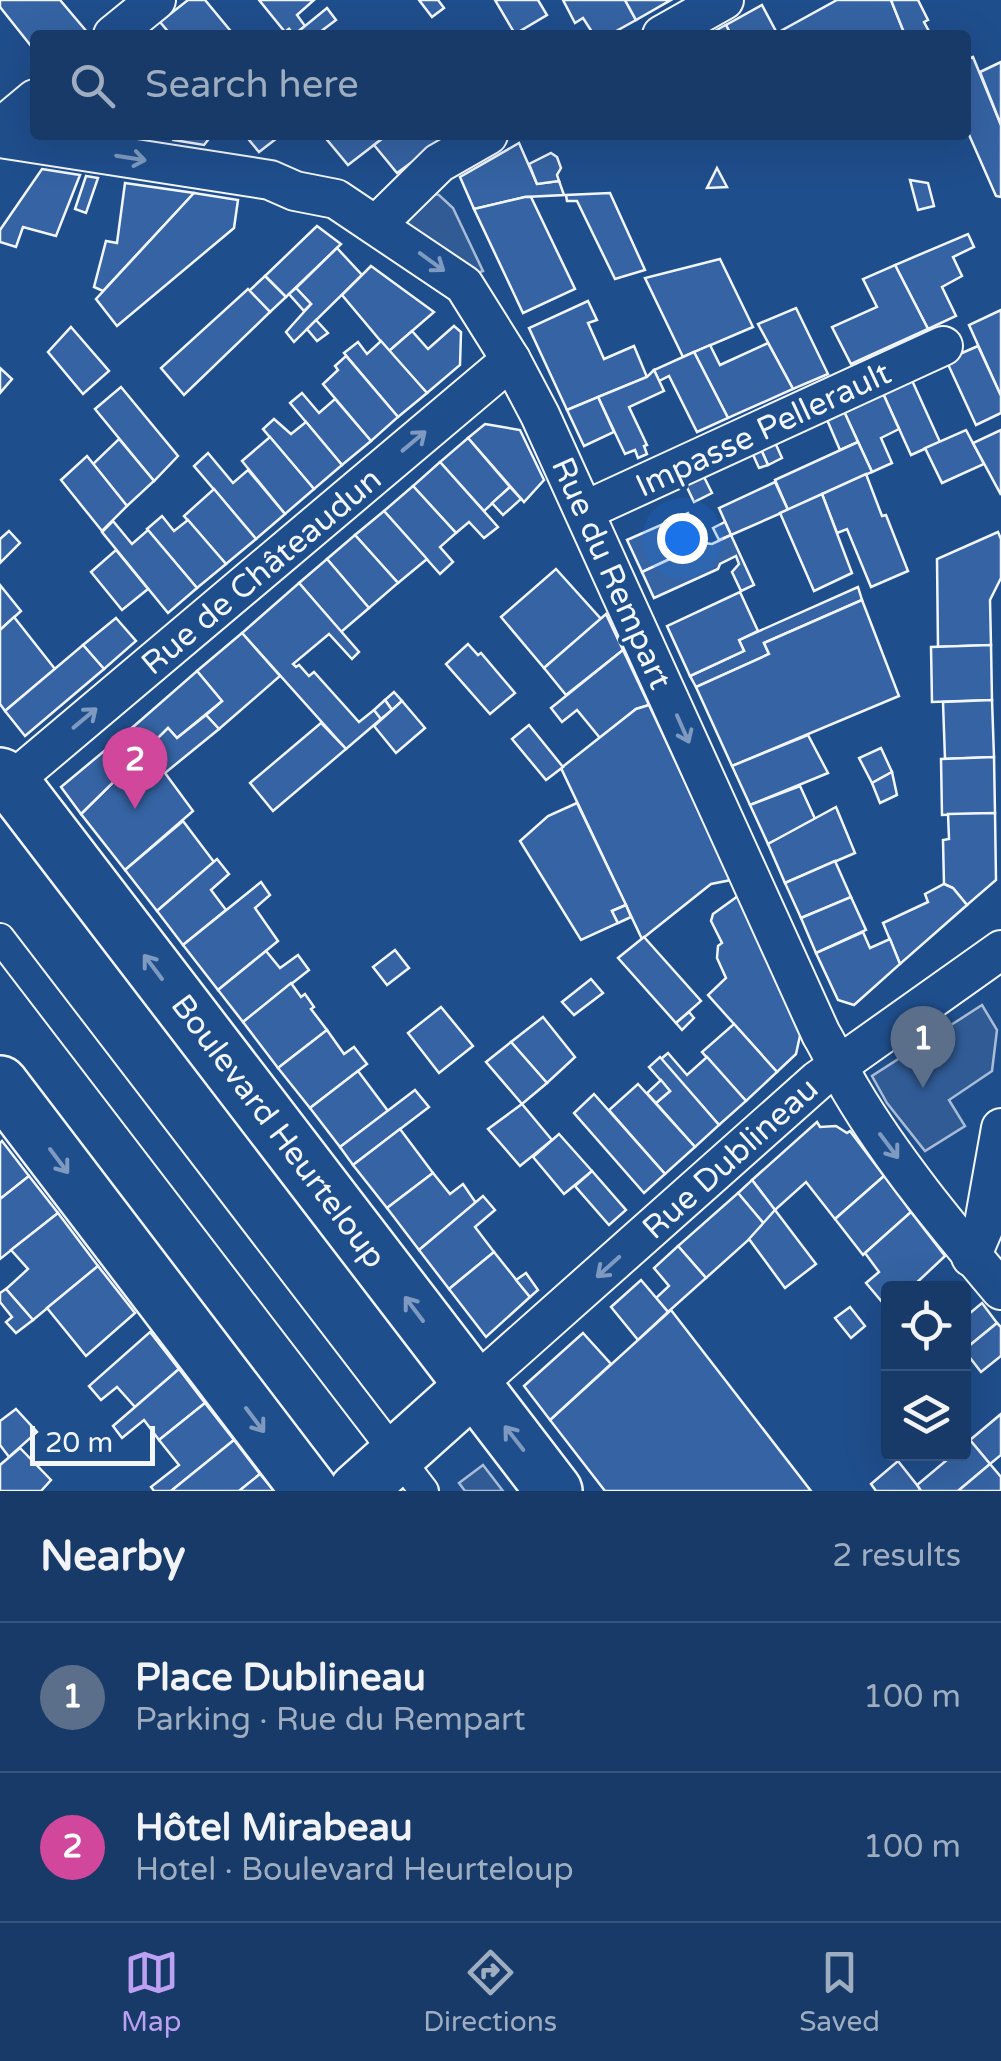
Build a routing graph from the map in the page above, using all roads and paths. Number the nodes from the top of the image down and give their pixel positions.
1 (156, 0) edge
2 (724, 0) edge
3 (119, 30) edge
4 (671, 30) edge
5 (30, 103) edge
6 (0, 128) edge
7 (0, 138) edge
8 (479, 140) edge
9 (377, 224) junction
10 (943, 346) dead end
11 (510, 360) junction
12 (584, 512) junction
13 (6, 779) edge
14 (0, 938) edge
15 (1001, 950) edge
16 (838, 1063) junction
17 (0, 1084) edge
18 (1001, 1128) edge
19 (972, 1257) junction
20 (1001, 1290) edge
21 (474, 1386) junction
22 (393, 1480) edge
23 (310, 1491) edge
24 (554, 1491) edge

1 - 3 street
2 - 4 street
5 - 6 street
7 -> 9 street, Rue du Rempart
8 - 9 street
9 -> 11 street, Rue du Rempart
10 - 12 street, Impasse Pellerault
11 - 12 street, Rue du Rempart
13 -> 11 street, Rue de Châteaudun
12 -> 16 street, Rue du Rempart
21 -> 13 main road, Boulevard Heurteloup
14 - 22 street
15 - 16 street, Rue Dublineau
16 -> 19 street, Rue du Rempart
16 -> 21 street, Rue Dublineau
17 -> 23 main road
18 - 19 street
19 - 20 street, Rue du Rempart
21 - 22 main road
24 -> 21 main road, Boulevard Heurteloup

